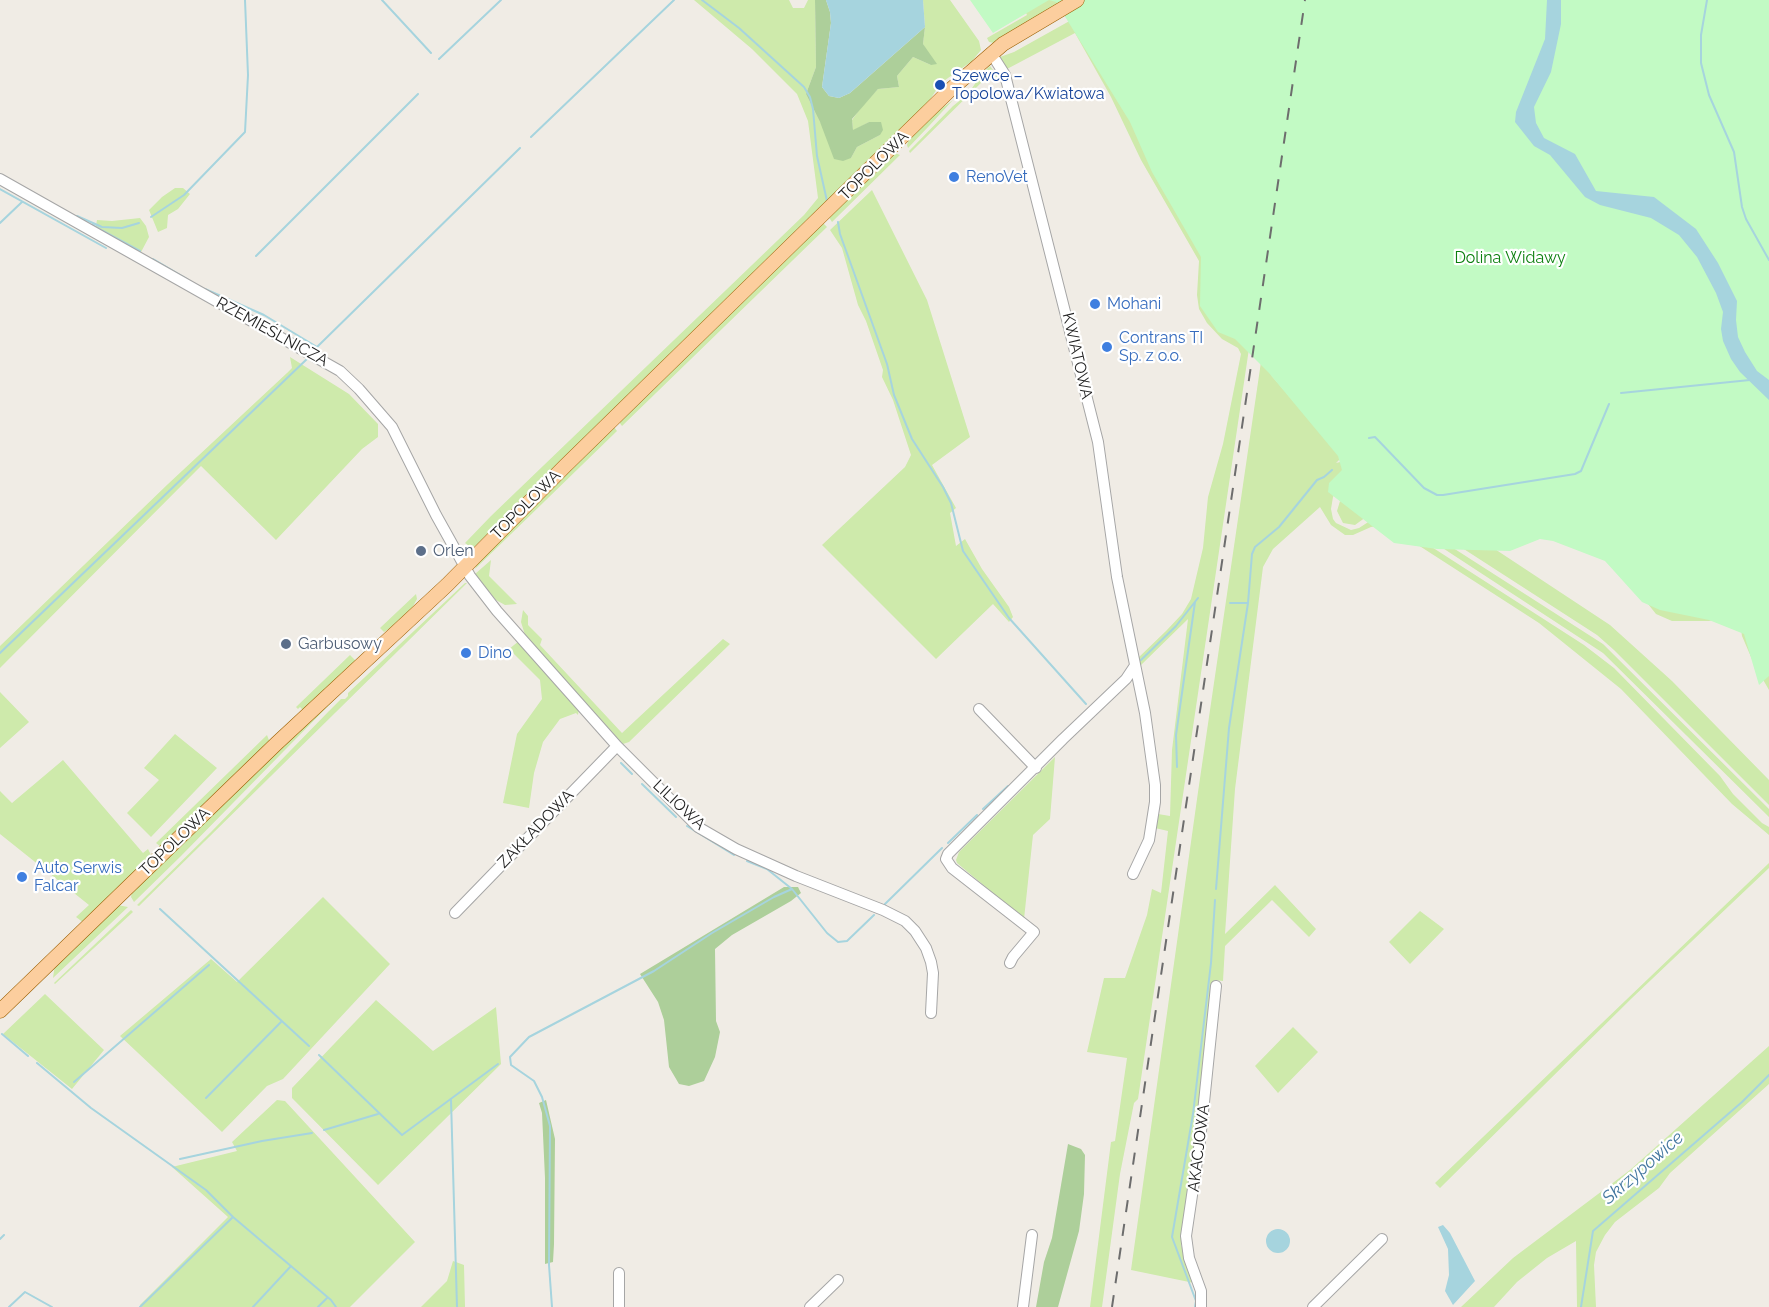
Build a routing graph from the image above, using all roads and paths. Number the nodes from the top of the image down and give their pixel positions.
1 (1077, 0) edge
2 (991, 53) junction
3 (0, 179) edge
4 (465, 567) junction
5 (1134, 667) junction
6 (979, 709) dead end
7 (617, 746) junction
8 (1036, 768) junction
9 (1133, 873) dead end
10 (455, 913) dead end
11 (1011, 963) dead end
12 (1216, 986) dead end
13 (0, 1011) edge
14 (931, 1013) dead end
15 (1032, 1235) dead end
16 (1382, 1239) dead end
17 (619, 1273) dead end
18 (838, 1280) dead end
19 (619, 1307) edge
20 (810, 1307) edge
21 (1023, 1307) edge
22 (1201, 1307) edge
23 (1313, 1307) edge

1 - 2 main road, TOPOLOWA
2 - 4 main road, TOPOLOWA
2 - 5 street, KWIATOWA
3 - 4 street, RZEMIEŚLNICZA
4 - 7 street, LILIOWA
4 - 13 main road, TOPOLOWA
5 - 8 street
5 - 9 street, KWIATOWA
6 - 8 street
7 - 10 street, ZAKŁADOWA
7 - 14 street, LILIOWA
8 - 11 street
12 - 22 street, AKACJOWA
15 - 21 street
16 - 23 street
17 - 19 street
18 - 20 street

